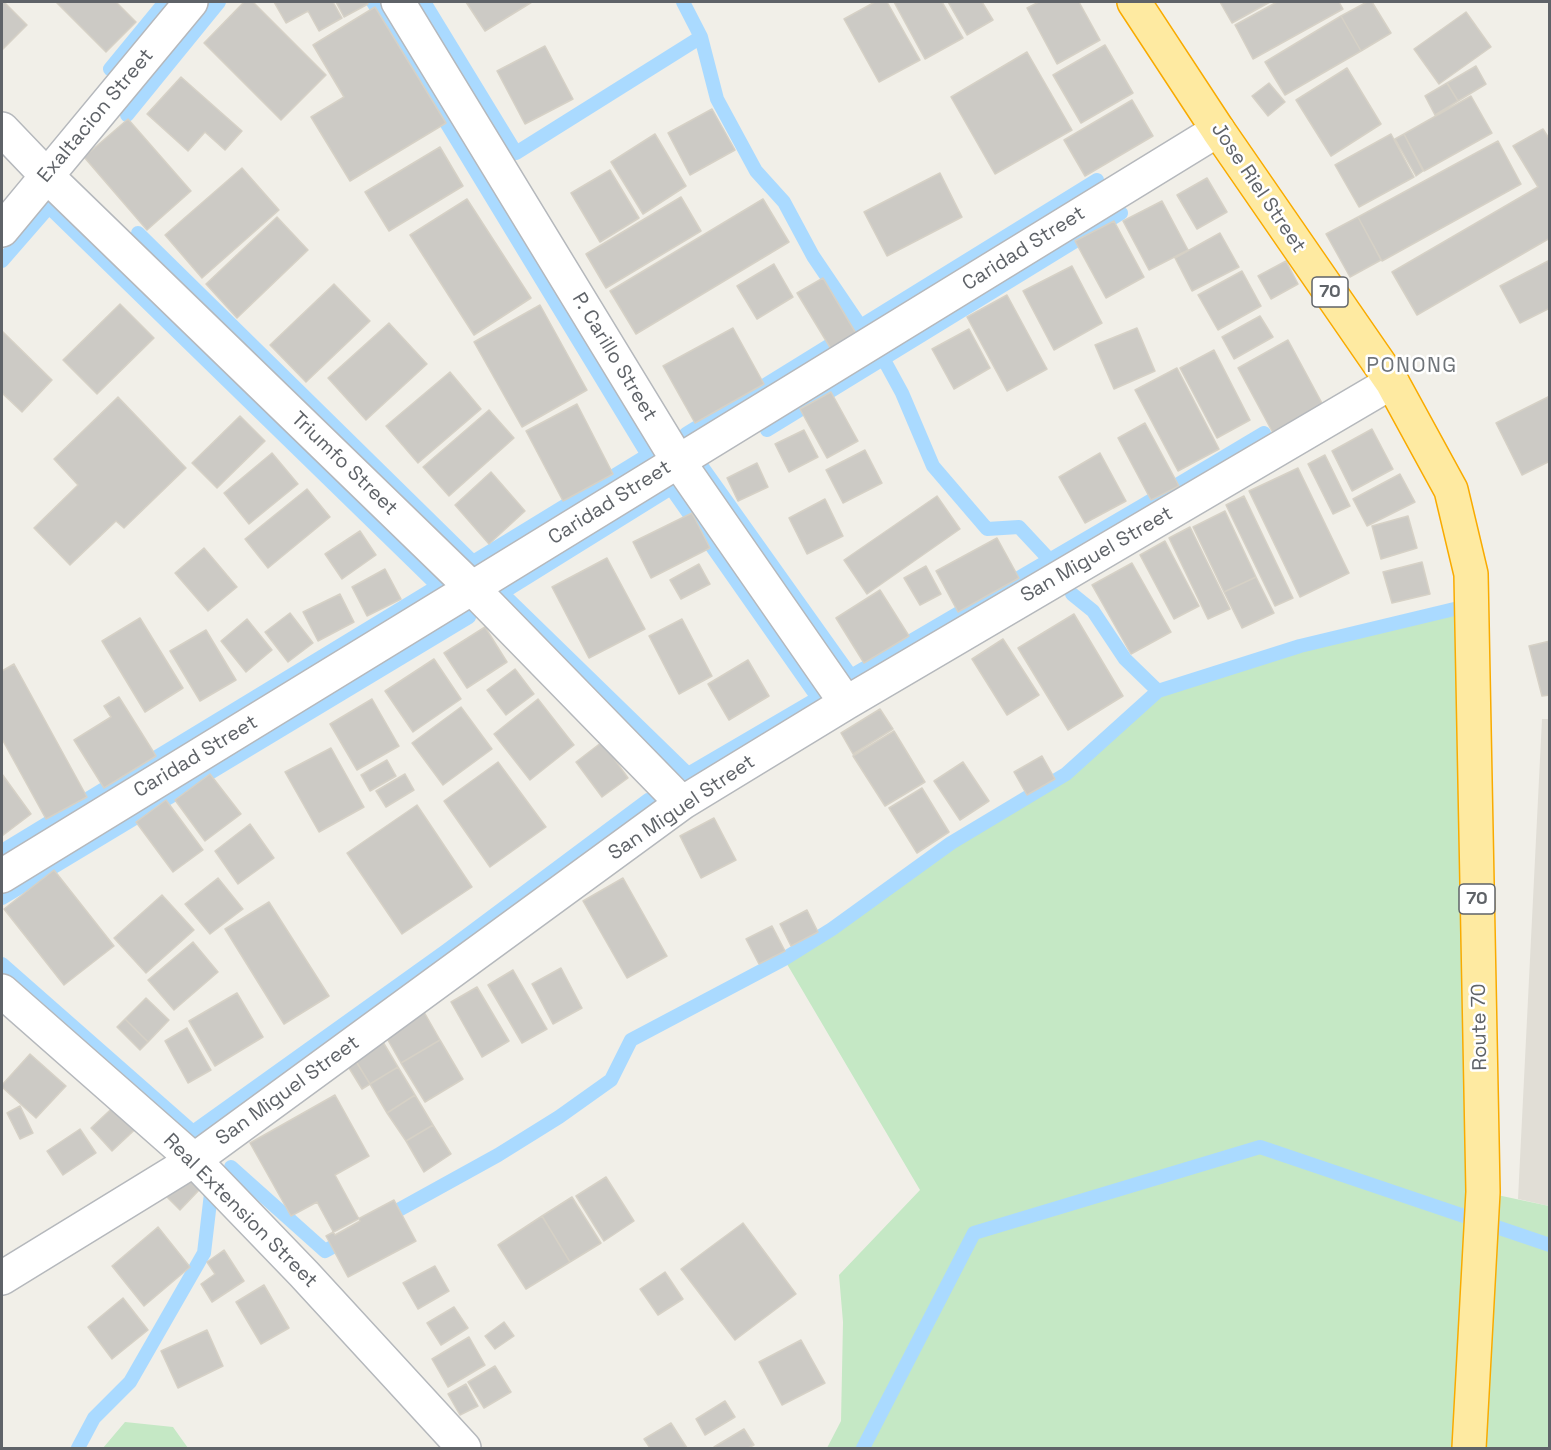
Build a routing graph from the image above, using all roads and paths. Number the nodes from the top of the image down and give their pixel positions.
1 (191, 2) edge
2 (398, 2) edge
3 (1134, 2) edge
4 (2, 129) edge
5 (1218, 130) junction
6 (47, 176) junction
7 (2, 230) edge
8 (1392, 382) junction
9 (678, 461) junction
10 (472, 588) junction
11 (1472, 605) joint
12 (846, 703) junction
13 (682, 803) junction
14 (2, 876) edge
15 (2, 991) edge
16 (194, 1160) junction
17 (2, 1278) edge
18 (464, 1449) edge
19 (1469, 1449) edge

1 - 6 street, Exaltacion Street
2 - 9 street, P. Carillo Street
3 - 5 highway, Jose Riel Street / 70
4 - 6 street, Triumfo Street
5 - 8 highway, Jose Riel Street / 70
5 - 9 street, Caridad Street
6 - 7 street, Exaltacion Street
6 - 10 street, Triumfo Street
8 - 11 highway, Jose Riel Street / 70
8 - 12 street, San Miguel Street
9 - 10 street, Caridad Street
9 - 12 street, P. Carillo Street
10 - 13 street, Triumfo Street
10 - 14 street, Caridad Street
11 - 19 highway, Route 70 / 70
12 - 13 street, San Miguel Street
13 - 16 street, San Miguel Street
15 - 16 street, Real Extension Street
16 - 17 street, San Miguel Street
16 - 18 street, Real Extension Street

